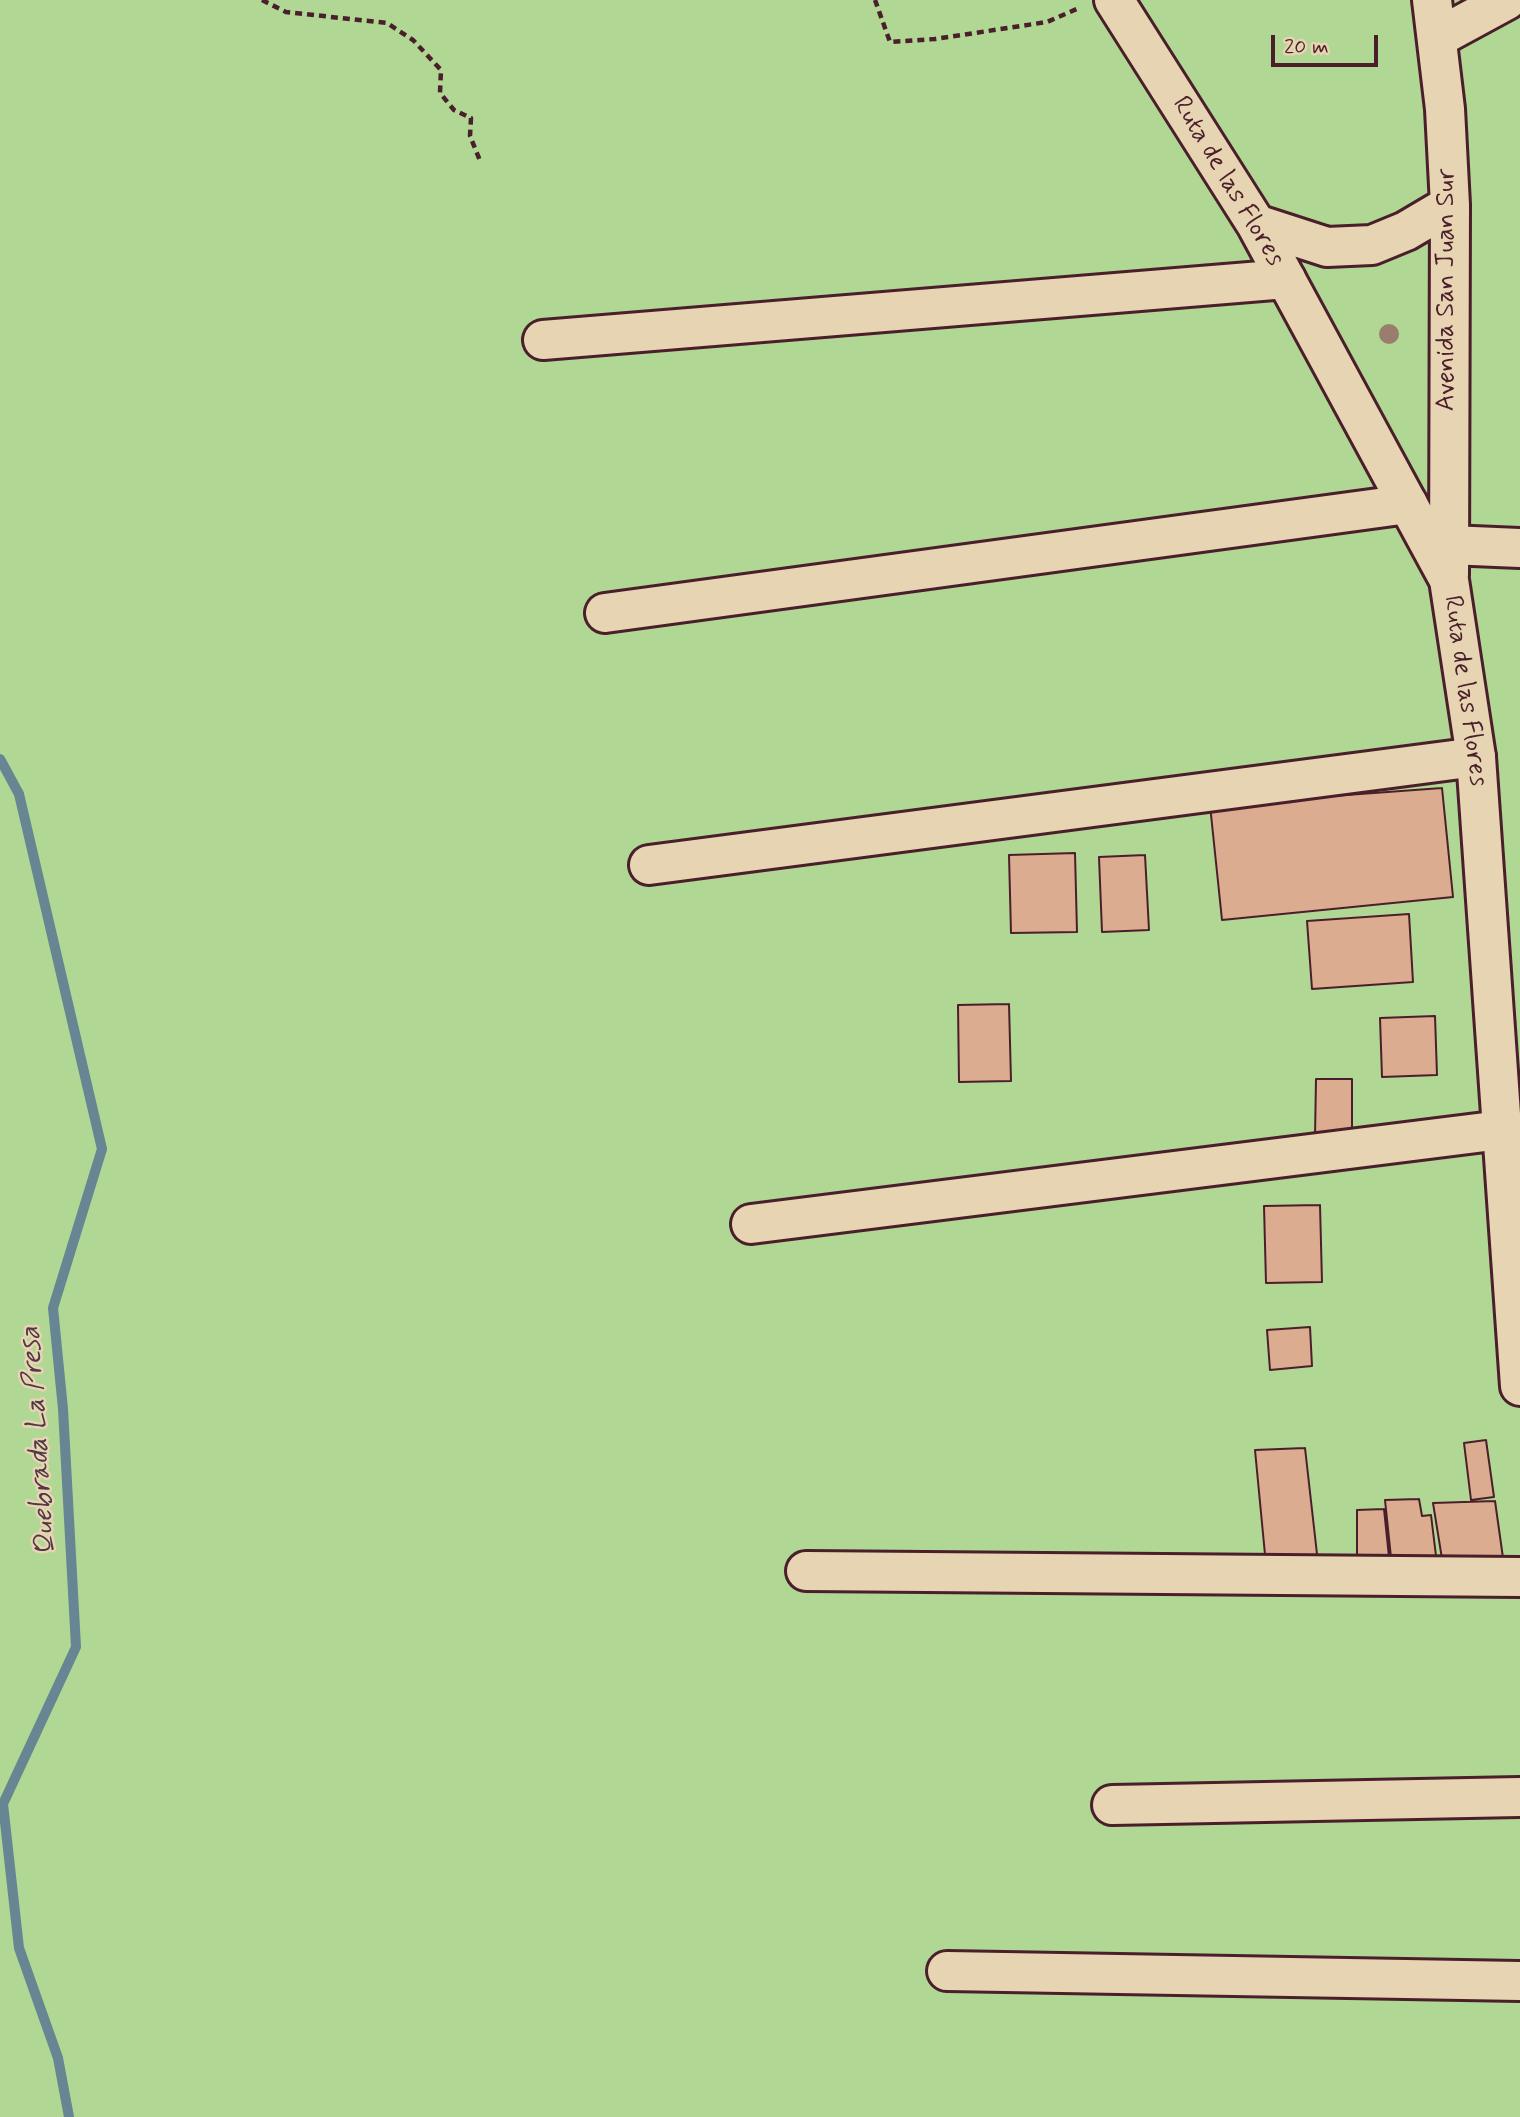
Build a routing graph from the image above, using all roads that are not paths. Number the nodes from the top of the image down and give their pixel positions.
1 (1432, 0) edge
2 (1507, 0) edge
3 (1099, 3) edge
4 (1437, 38) junction
5 (1450, 205) junction
6 (1256, 224) junction
7 (1286, 279) junction
8 (543, 340) dead end
9 (1408, 504) junction
10 (1520, 548) edge
11 (1449, 563) junction
12 (605, 613) dead end
13 (1476, 757) junction
14 (649, 865) dead end
15 (1501, 1130) junction
16 (751, 1224) dead end
17 (1520, 1386) edge
18 (806, 1571) dead end
19 (1520, 1577) edge
20 (1520, 1797) edge
21 (1112, 1805) dead end
22 (947, 1971) dead end
23 (1520, 1981) edge

1 - 4 street, Avenida San Juan Sur
2 - 4 street
3 - 6 street, Ruta de las Flores
4 - 5 street, Avenida San Juan Sur
5 - 6 street
5 - 11 street, Avenida San Juan Sur
6 - 7 street, Ruta de las Flores
7 - 8 street
7 - 9 street, Ruta de las Flores
9 - 11 street, Ruta de las Flores
9 - 12 street
10 - 11 street
11 - 13 street, Ruta de las Flores
13 - 14 street
13 - 15 street, Ruta de las Flores
15 - 16 street
15 - 17 street, Ruta de las Flores
18 - 19 street
20 - 21 street
22 - 23 street

